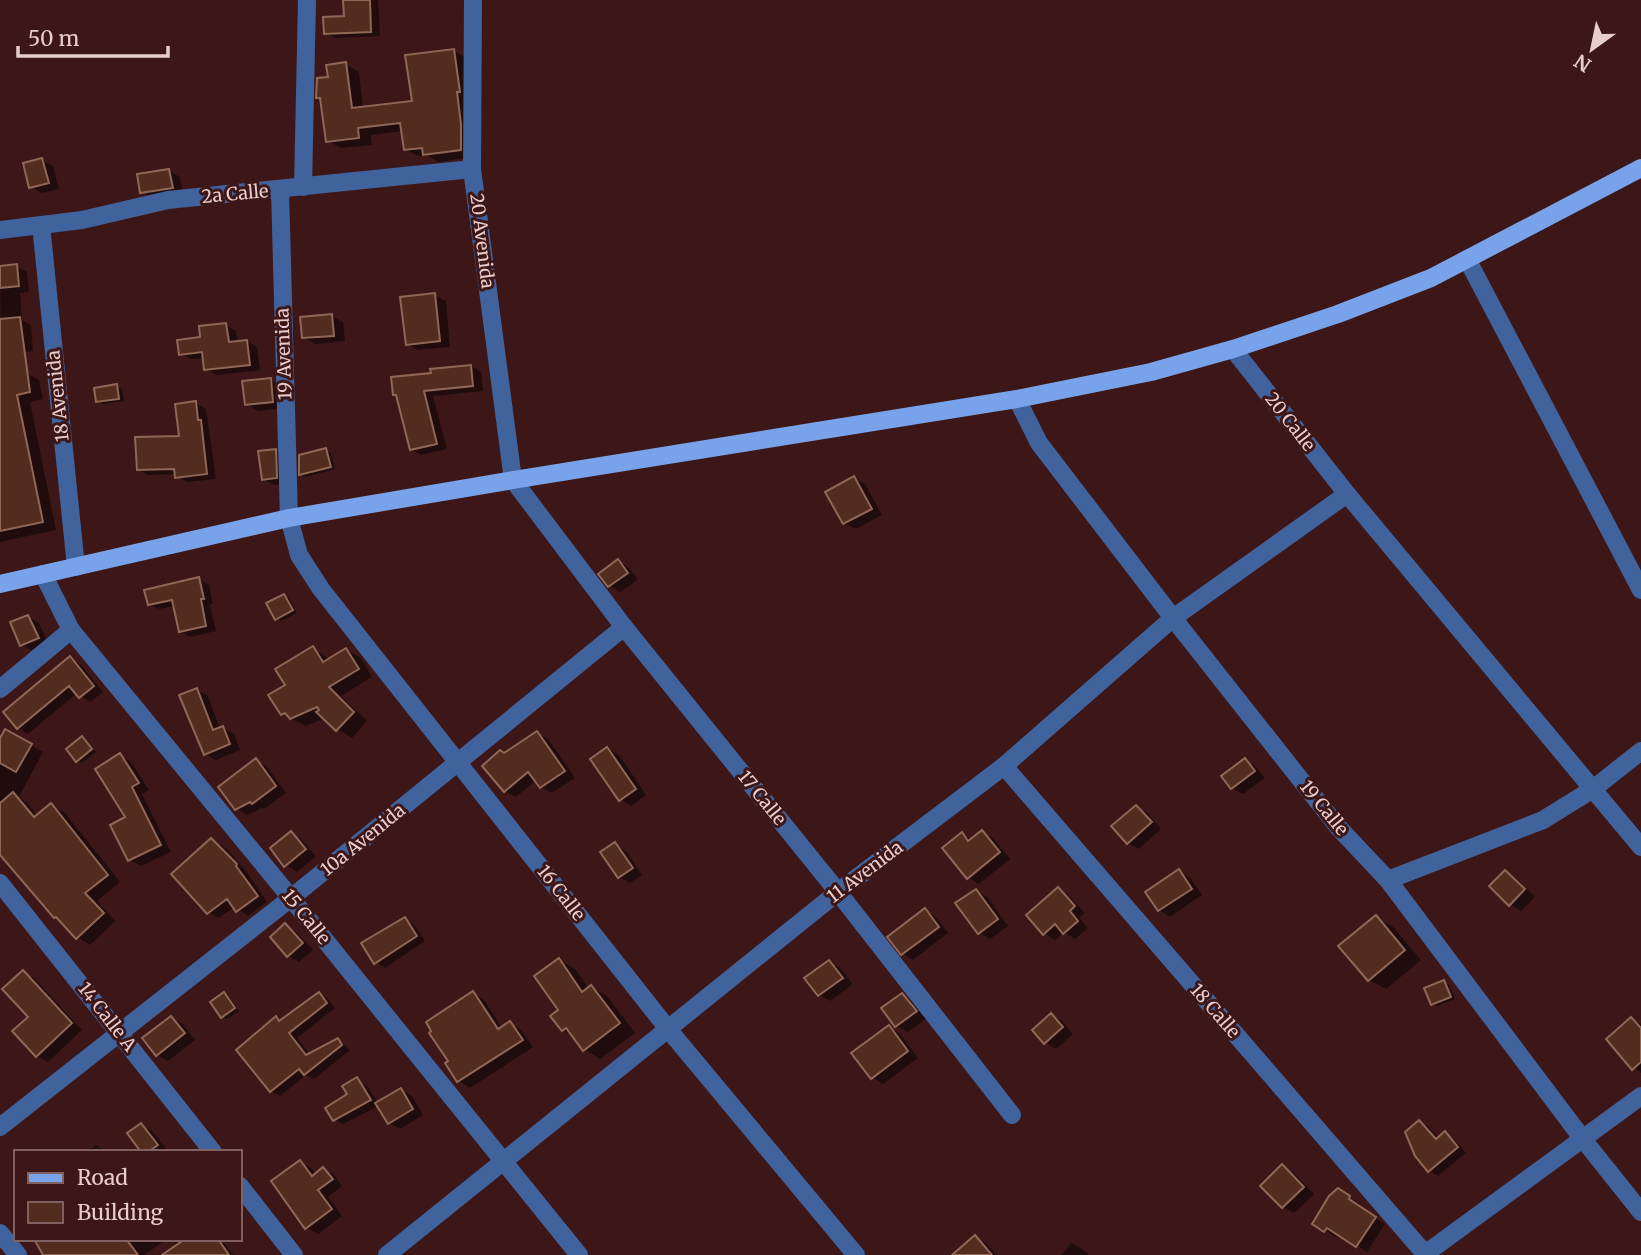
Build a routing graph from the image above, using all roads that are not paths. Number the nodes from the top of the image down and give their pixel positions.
1 (307, 0) edge
2 (473, 0) edge
3 (1641, 168) edge
4 (472, 169) junction
5 (303, 187) junction
6 (280, 190) junction
7 (41, 225) junction
8 (0, 230) edge
9 (1467, 259) junction
10 (1233, 349) junction
11 (1017, 399) junction
12 (513, 480) junction
13 (1347, 494) junction
14 (289, 518) junction
15 (76, 567) junction
16 (43, 574) junction
17 (0, 584) edge
18 (1641, 590) edge
19 (1173, 618) junction
20 (624, 627) junction
21 (71, 631) junction
22 (0, 689) edge
23 (1641, 751) edge
24 (458, 763) junction
25 (1004, 766) junction
26 (1593, 789) junction
27 (1641, 847) edge
28 (1388, 880) junction
29 (0, 883) edge
30 (838, 892) junction
31 (291, 898) junction
32 (668, 1029) junction
33 (118, 1032) junction
34 (1641, 1097) edge
35 (1012, 1115) dead end
36 (0, 1127) edge
37 (1582, 1138) junction
38 (211, 1150) edge
39 (503, 1162) junction
40 (242, 1189) edge
41 (1641, 1212) edge
42 (0, 1233) edge
43 (1426, 1254) edge
44 (18, 1255) edge
45 (294, 1255) edge
46 (387, 1255) edge
47 (579, 1255) edge
48 (856, 1255) edge

1 - 5 street
2 - 4 street, 20 Avenida
3 - 9 main road
4 - 5 street, 2a Calle
4 - 12 street, 20 Avenida
5 - 6 street, 2a Calle
6 - 7 street, 2a Calle
6 - 14 street, 19 Avenida
7 - 8 street, 2a Calle
7 - 15 street, 18 Avenida
9 - 10 main road
9 - 18 street
10 - 11 main road
10 - 13 street, 20 Calle
11 - 12 main road
11 - 19 street, 19 Calle
12 - 14 main road
12 - 20 street, 17 Calle
13 - 19 street, 11 Avenida
13 - 26 street, 20 Calle
14 - 15 main road
14 - 24 street, 16 Calle
15 - 16 main road
16 - 17 main road
16 - 21 street, 15 Calle
19 - 25 street, 11 Avenida
19 - 28 street, 19 Calle
20 - 24 street, 10a Avenida
20 - 30 street, 17 Calle
21 - 22 street
21 - 31 street, 15 Calle
23 - 26 street
24 - 31 street, 10a Avenida
24 - 32 street, 16 Calle
25 - 30 street, 11 Avenida
25 - 43 street, 18 Calle
26 - 27 street, 20 Calle
26 - 28 street
28 - 37 street, 19 Calle
29 - 33 street, 14 Calle A
30 - 32 street, 11 Avenida
30 - 35 street, 17 Calle
31 - 33 street, 10a Avenida
31 - 39 street, 15 Calle
32 - 39 street, 11 Avenida
32 - 48 street, 16 Calle
33 - 36 street, 10a Avenida
33 - 38 street, 14 Calle A
34 - 37 street
37 - 41 street, 19 Calle
37 - 43 street
39 - 46 street, 11 Avenida
39 - 47 street, 15 Calle
40 - 45 street
42 - 44 street

